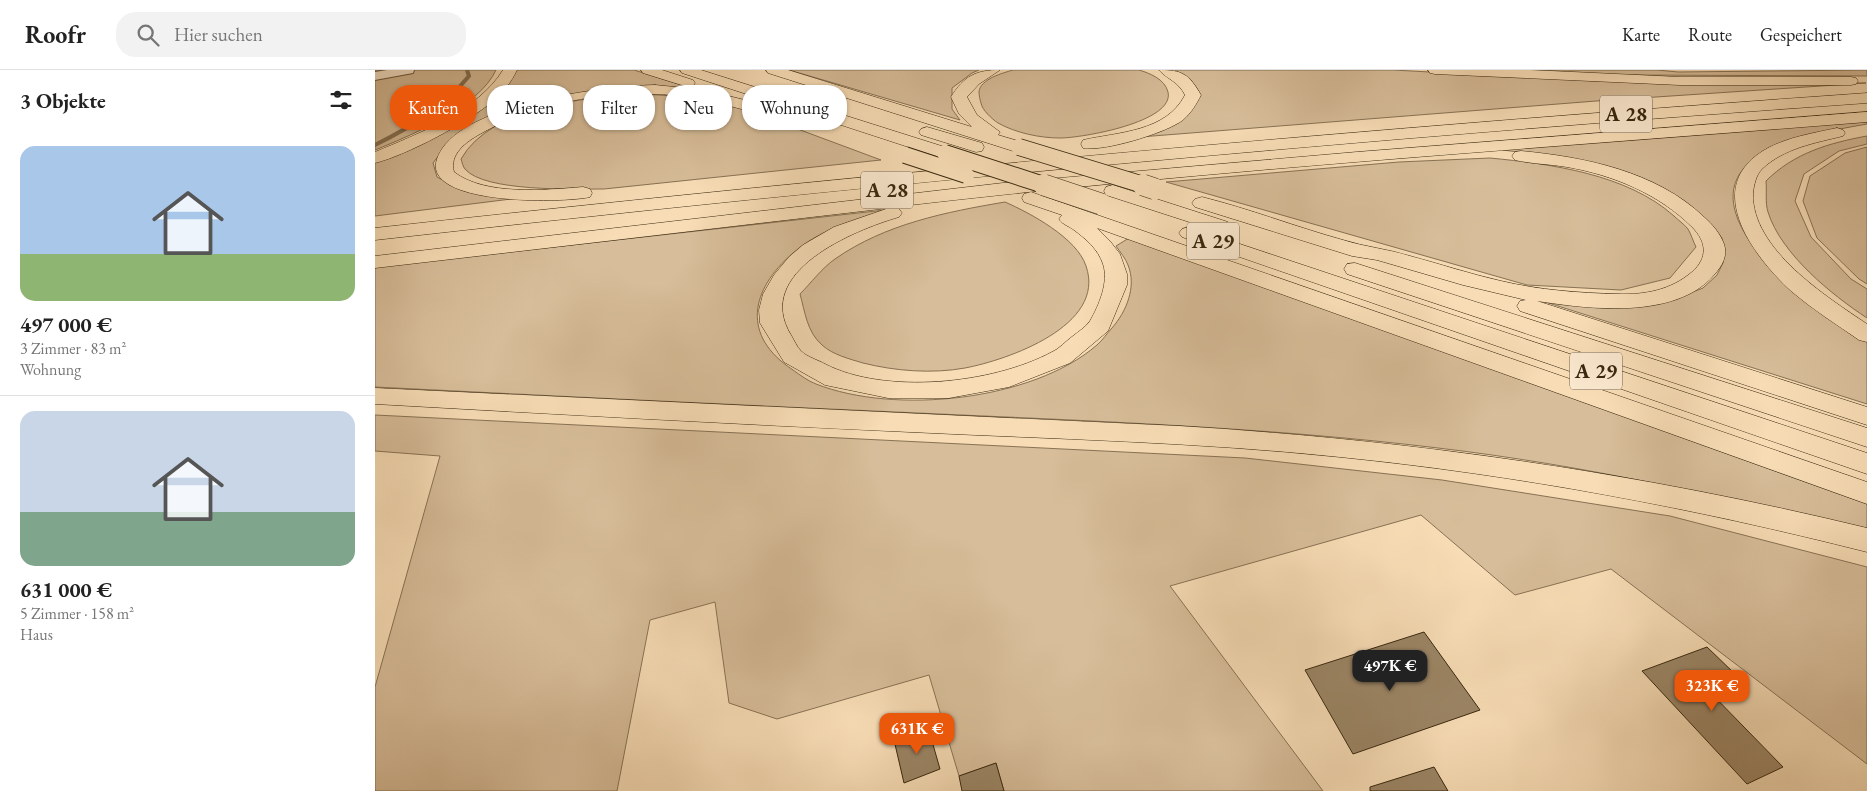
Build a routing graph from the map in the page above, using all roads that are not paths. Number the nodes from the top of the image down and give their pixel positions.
1 (408, 70) edge
2 (510, 70) edge
3 (648, 70) edge
4 (687, 70) edge
5 (728, 70) edge
6 (773, 70) edge
7 (993, 70) edge
8 (1166, 70) edge
9 (1435, 70) edge
10 (375, 76) edge
11 (1867, 81) edge
12 (1867, 88) edge
13 (1867, 98) edge
14 (742, 100) edge
15 (742, 106) edge
16 (1867, 107) edge
17 (1867, 117) edge
18 (1867, 128) edge
19 (833, 130) edge
20 (1019, 147) junction
21 (1054, 151) junction
22 (375, 158) edge
23 (1357, 158) junction
24 (1003, 189) junction
25 (627, 193) junction
26 (1031, 198) junction
27 (1107, 198) junction
28 (375, 221) edge
29 (375, 234) edge
30 (375, 247) edge
31 (1343, 247) junction
32 (375, 262) edge
33 (1867, 335) edge
34 (375, 396) edge
35 (1867, 416) edge
36 (1867, 438) edge
37 (1867, 464) edge
38 (1867, 493) edge
39 (1867, 540) edge

1 - 10 street
2 - 22 highway
3 - 14 highway
4 - 27 highway, A 29, bridge
5 - 27 highway, A 29
6 - 20 highway
7 - 20 highway
8 - 21 highway
9 - 11 highway
12 - 21 highway
13 - 29 highway, A 28
15 - 25 highway
16 - 30 highway, A 28
17 - 23 highway
18 - 33 highway
19 - 26 highway, bridge
20 - 31 highway, bridge
21 - 25 highway
23 - 24 highway
23 - 31 highway
24 - 26 highway
24 - 32 highway
25 - 28 highway
26 - 38 highway
27 - 36 highway, A 29
27 - 37 highway, A 29
31 - 35 highway
34 - 39 highway

